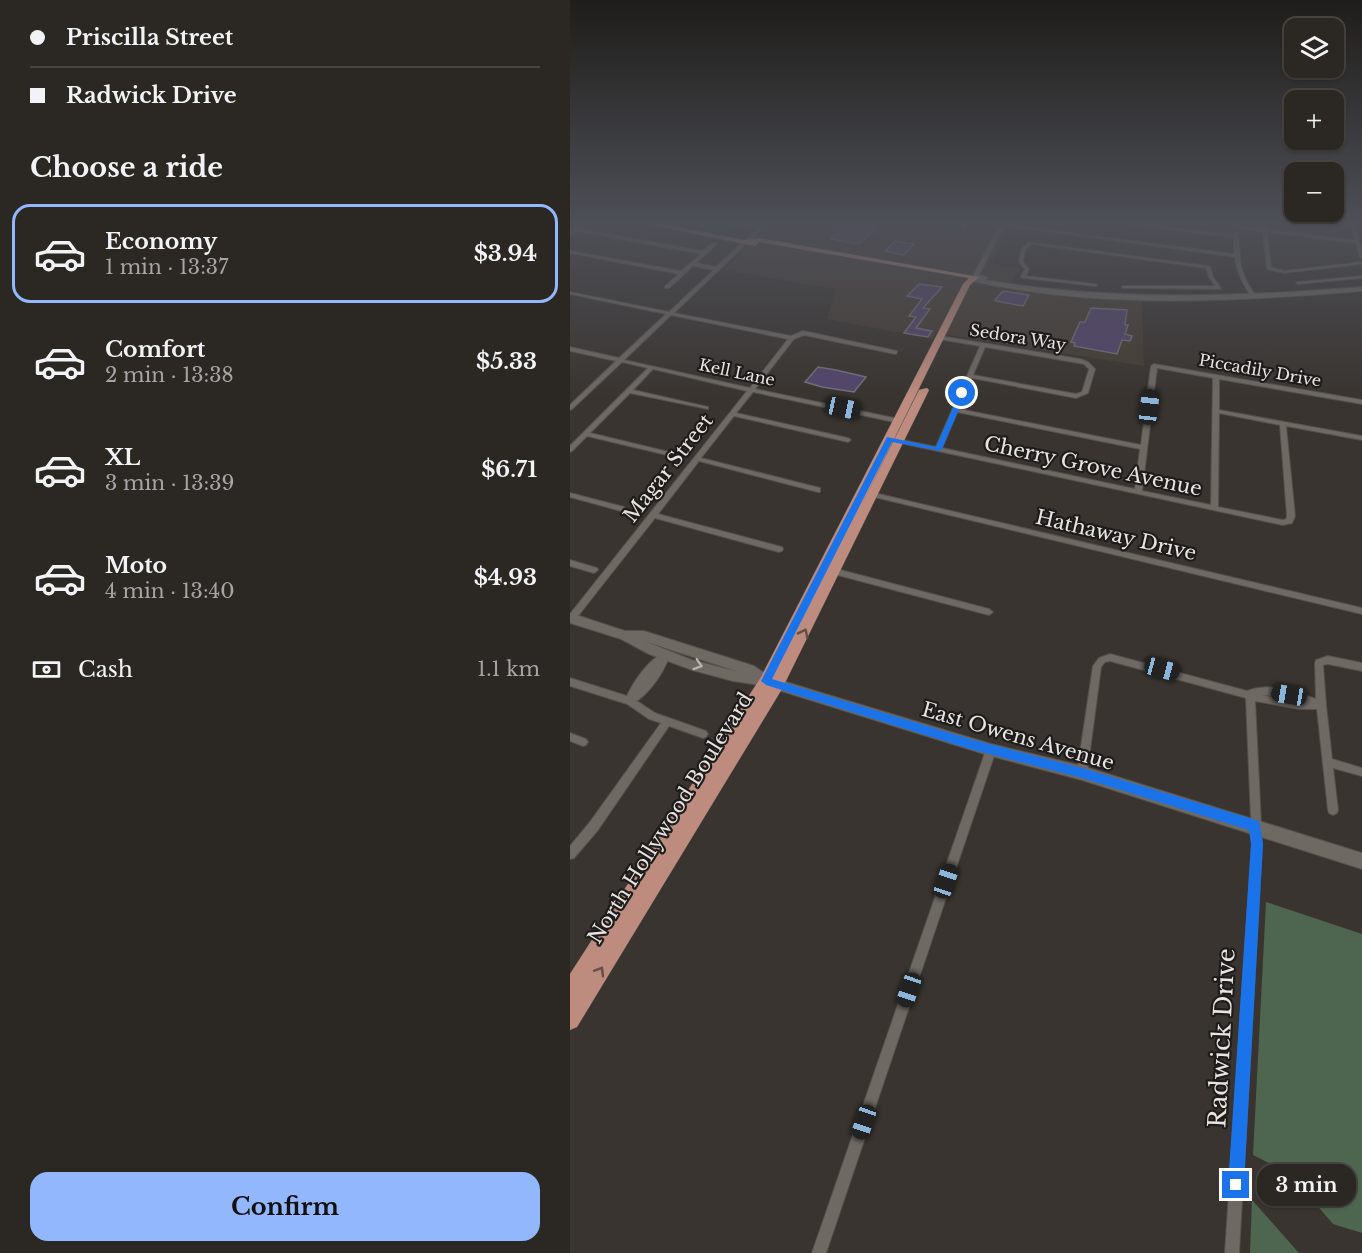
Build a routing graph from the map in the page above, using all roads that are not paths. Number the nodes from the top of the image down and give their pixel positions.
1 (672, 281) edge
2 (704, 281) edge
3 (974, 281) edge
4 (990, 281) edge
5 (1063, 281) edge
6 (1214, 281) edge
7 (1243, 281) edge
8 (1296, 281) edge
9 (1324, 281) edge
10 (1095, 285) dead end
11 (667, 286) dead end
12 (1124, 287) dead end
13 (1362, 289) edge
14 (570, 293) edge
15 (1254, 297) junction
16 (670, 313) junction
17 (792, 338) junction
18 (944, 339) junction
19 (983, 345) junction
20 (570, 349) edge
21 (895, 352) dead end
22 (621, 360) junction
23 (652, 367) junction
24 (970, 376) junction
25 (1215, 376) junction
26 (751, 390) junction
27 (629, 391) junction
28 (1362, 402) edge
29 (570, 408) edge
30 (706, 408) dead end
31 (955, 410) junction
32 (1215, 411) junction
33 (732, 414) junction
34 (898, 421) junction
35 (1283, 423) junction
36 (585, 434) junction
37 (1362, 438) edge
38 (848, 440) dead end
39 (894, 440) junction
40 (1144, 448) junction
41 (570, 450) edge
42 (938, 450) junction
43 (667, 453) dead end
44 (697, 459) junction
45 (818, 490) dead end
46 (868, 493) junction
47 (1138, 493) junction
48 (570, 495) edge
49 (621, 509) dead end
50 (1214, 509) junction
51 (653, 515) junction
52 (779, 549) dead end
53 (570, 563) edge
54 (594, 570) dead end
55 (829, 570) junction
56 (1362, 610) edge
57 (989, 612) dead end
58 (571, 618) edge
59 (625, 636) junction
60 (666, 655) junction
61 (1362, 667) edge
62 (574, 683) edge
63 (771, 683) junction
64 (1250, 693) junction
65 (570, 694) edge
66 (630, 701) junction
67 (1321, 705) junction
68 (667, 722) junction
69 (704, 734) dead end
70 (570, 737) edge
71 (583, 742) dead end
72 (991, 750) junction
73 (1327, 762) junction
74 (1362, 772) edge
75 (1082, 773) junction
76 (1333, 810) dead end
77 (1255, 825) junction
78 (570, 854) edge
79 (1362, 861) edge
80 (570, 993) edge
81 (570, 1020) edge
82 (819, 1253) edge
83 (1232, 1253) edge

1 - 11 street
2 - 16 street
3 - 18 main road, North Hollywood Boulevard
4 - 15 main road
5 - 10 street
6 - 12 street
7 - 15 street
8 - 9 street
13 - 15 main road
14 - 16 street
16 - 17 street
16 - 22 street
17 - 21 street
17 - 26 street, Magar Street
18 - 19 street, Sedora Way
18 - 34 main road, North Hollywood Boulevard
18 - 39 main road, North Hollywood Boulevard
19 - 24 street
19 - 24 street, Sedora Way
20 - 22 street, Kell Lane
22 - 23 street, Kell Lane
22 - 29 street
23 - 26 street, Kell Lane
23 - 27 street
24 - 31 street
25 - 28 street, Piccadily Drive
25 - 32 street
25 - 40 street, Piccadily Drive
26 - 33 street, Magar Street
26 - 34 street, Kell Lane
27 - 30 street
27 - 36 street
31 - 40 street
31 - 42 street
32 - 35 street
32 - 50 street
33 - 38 street
33 - 44 street, Magar Street
34 - 39 main road, North Hollywood Boulevard
35 - 37 street
35 - 50 street, Cherry Grove Avenue
36 - 41 street
36 - 43 street
39 - 42 street, Cherry Grove Avenue
39 - 46 main road, North Hollywood Boulevard
40 - 47 street
42 - 47 street, Cherry Grove Avenue
44 - 45 street
44 - 51 street, Magar Street
46 - 55 main road, North Hollywood Boulevard
46 - 56 street, Hathaway Drive
47 - 50 street, Cherry Grove Avenue
48 - 49 street
51 - 52 street
51 - 58 street, Magar Street
53 - 54 street
55 - 57 street
55 - 63 main road, North Hollywood Boulevard
58 - 59 main road, East Owens Avenue
59 - 60 main road, East Owens Avenue
59 - 63 main road, East Owens Avenue
60 -> 63 main road, East Owens Avenue
60 - 66 street
61 - 67 street
62 - 65 street
62 - 66 street
63 - 72 main road, East Owens Avenue
63 - 80 main road, North Hollywood Boulevard
81 -> 63 main road, North Hollywood Boulevard
64 - 67 street
64 - 75 street
64 - 77 street, Radwick Drive
66 - 68 street
67 - 73 street
68 - 69 street
68 - 78 street
70 - 71 street
72 - 75 main road, East Owens Avenue
72 - 82 street
73 - 74 street
73 - 76 street
75 - 77 main road, East Owens Avenue
77 - 79 main road, East Owens Avenue
77 - 83 street, Radwick Drive

